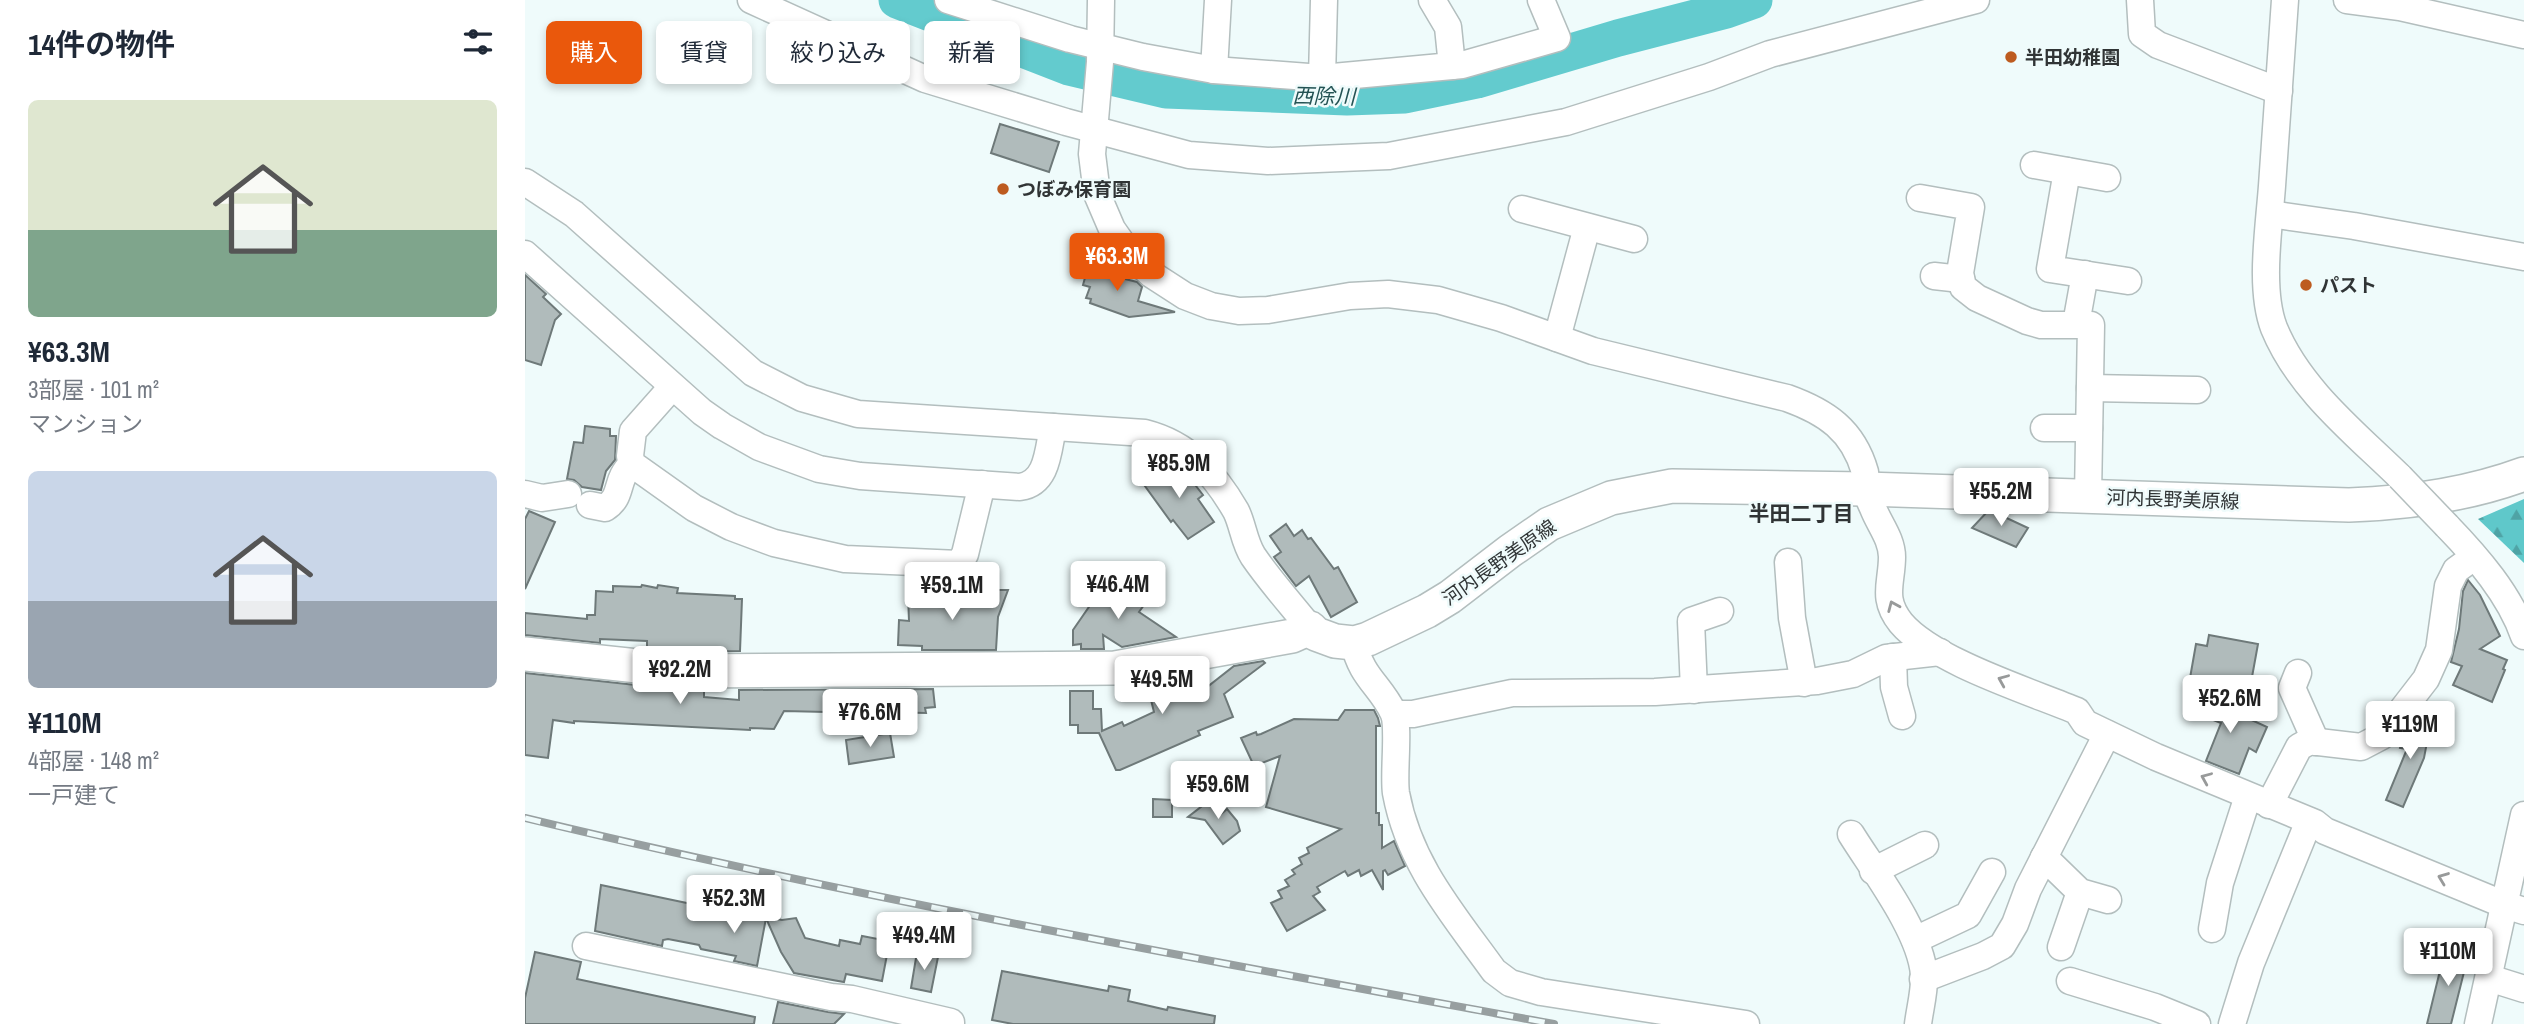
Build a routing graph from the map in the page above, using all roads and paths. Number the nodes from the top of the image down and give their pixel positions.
1 (751, 0) edge
2 (948, 0) edge
3 (1101, 0) edge
4 (1218, 0) edge
5 (1324, 0) edge
6 (1432, 0) edge
7 (1541, 0) edge
8 (1976, 0) edge
9 (2140, 0) edge
10 (2285, 0) edge
11 (2347, 0) edge
12 (2524, 35) edge
13 (1100, 52) junction
14 (1452, 66) junction
15 (1214, 70) junction
16 (1322, 78) junction
17 (2279, 91) junction
18 (1094, 126) junction
19 (2034, 165) dead end
20 (2067, 171) junction
21 (2107, 178) dead end
22 (525, 182) edge
23 (1920, 198) dead end
24 (1522, 209) dead end
25 (2270, 214) junction
26 (1587, 227) junction
27 (1634, 239) dead end
28 (525, 254) edge
29 (2524, 257) edge
30 (2085, 275) junction
31 (1934, 276) dead end
32 (1961, 279) junction
33 (2129, 281) dead end
34 (2076, 324) junction
35 (1557, 338) junction
36 (673, 387) junction
37 (2090, 388) junction
38 (2197, 390) dead end
39 (1053, 427) junction
40 (2044, 428) dead end
41 (2089, 428) junction
42 (632, 464) junction
43 (2524, 474) edge
44 (982, 484) junction
45 (1865, 489) junction
46 (525, 494) edge
47 (2088, 496) junction
48 (2474, 557) junction
49 (1788, 562) dead end
50 (1720, 611) dead end
51 (1310, 628) junction
52 (2524, 636) edge
53 (1354, 643) junction
54 (1940, 652) junction
55 (525, 654) edge
56 (1893, 657) junction
57 (2298, 673) dead end
58 (1804, 683) junction
59 (1693, 690) junction
60 (1395, 714) junction
61 (1902, 716) dead end
62 (2107, 734) junction
63 (2316, 742) junction
64 (2259, 801) junction
65 (2524, 815) edge
66 (2309, 821) junction
67 (1851, 834) dead end
68 (1925, 845) dead end
69 (2044, 857) junction
70 (1873, 871) junction
71 (1991, 872) dead end
72 (2080, 892) junction
73 (2108, 900) dead end
74 (2515, 908) edge
75 (2212, 929) dead end
76 (1915, 940) junction
77 (586, 946) dead end
78 (2061, 947) dead end
79 (2489, 978) junction
80 (1923, 979) junction
81 (2070, 981) dead end
82 (2524, 989) edge
83 (951, 1024) edge
84 (1747, 1024) edge
85 (1918, 1024) edge
86 (2197, 1024) edge
87 (2232, 1024) edge
88 (2478, 1024) edge

1 - 18 street
2 - 13 street
3 - 13 street
4 - 15 street
5 - 16 street
6 - 14 street
7 - 14 street
8 - 18 street
9 - 17 street
10 - 17 street
11 - 12 street
13 - 15 street
13 - 18 street
14 - 16 street
15 - 16 street
17 - 25 street
18 - 35 street
19 - 20 street
20 - 21 street
20 - 30 street
22 - 39 street
23 - 32 street
24 - 26 street
25 - 29 street
25 - 48 street, bridge
26 - 27 street
26 - 35 street
28 - 36 street
30 - 33 street
30 - 34 street
31 - 32 street
32 - 34 street
34 - 37 street
35 - 45 street
36 - 42 street
36 - 44 street
37 - 38 street
37 - 41 street
39 - 44 street
39 - 51 street
40 - 41 street
41 - 47 street
42 - 44 street
42 - 46 street
43 - 47 main road, 河内長野美原線
45 - 47 main road, 河内長野美原線
45 - 53 main road, 河内長野美原線
54 -> 45 street
48 - 52 street
48 - 63 street
49 - 58 street
50 - 59 street
51 - 53 main road
51 - 55 main road
53 - 60 street
54 - 56 street
62 -> 54 street
56 - 58 street
56 - 61 street
57 - 63 street
58 - 59 street
59 - 60 street
60 - 84 street
64 -> 62 street
62 - 69 street
63 - 64 street
64 - 66 street
64 - 75 street
65 - 74 street
74 -> 66 street
66 - 87 street
67 - 70 street
68 - 70 street
69 - 72 street
69 - 80 street
70 - 76 street
71 - 76 street
72 - 73 street
72 - 78 street
74 - 79 street
76 - 80 street
77 - 83 street
79 - 82 street
79 - 88 street
80 - 85 street
81 - 86 street

